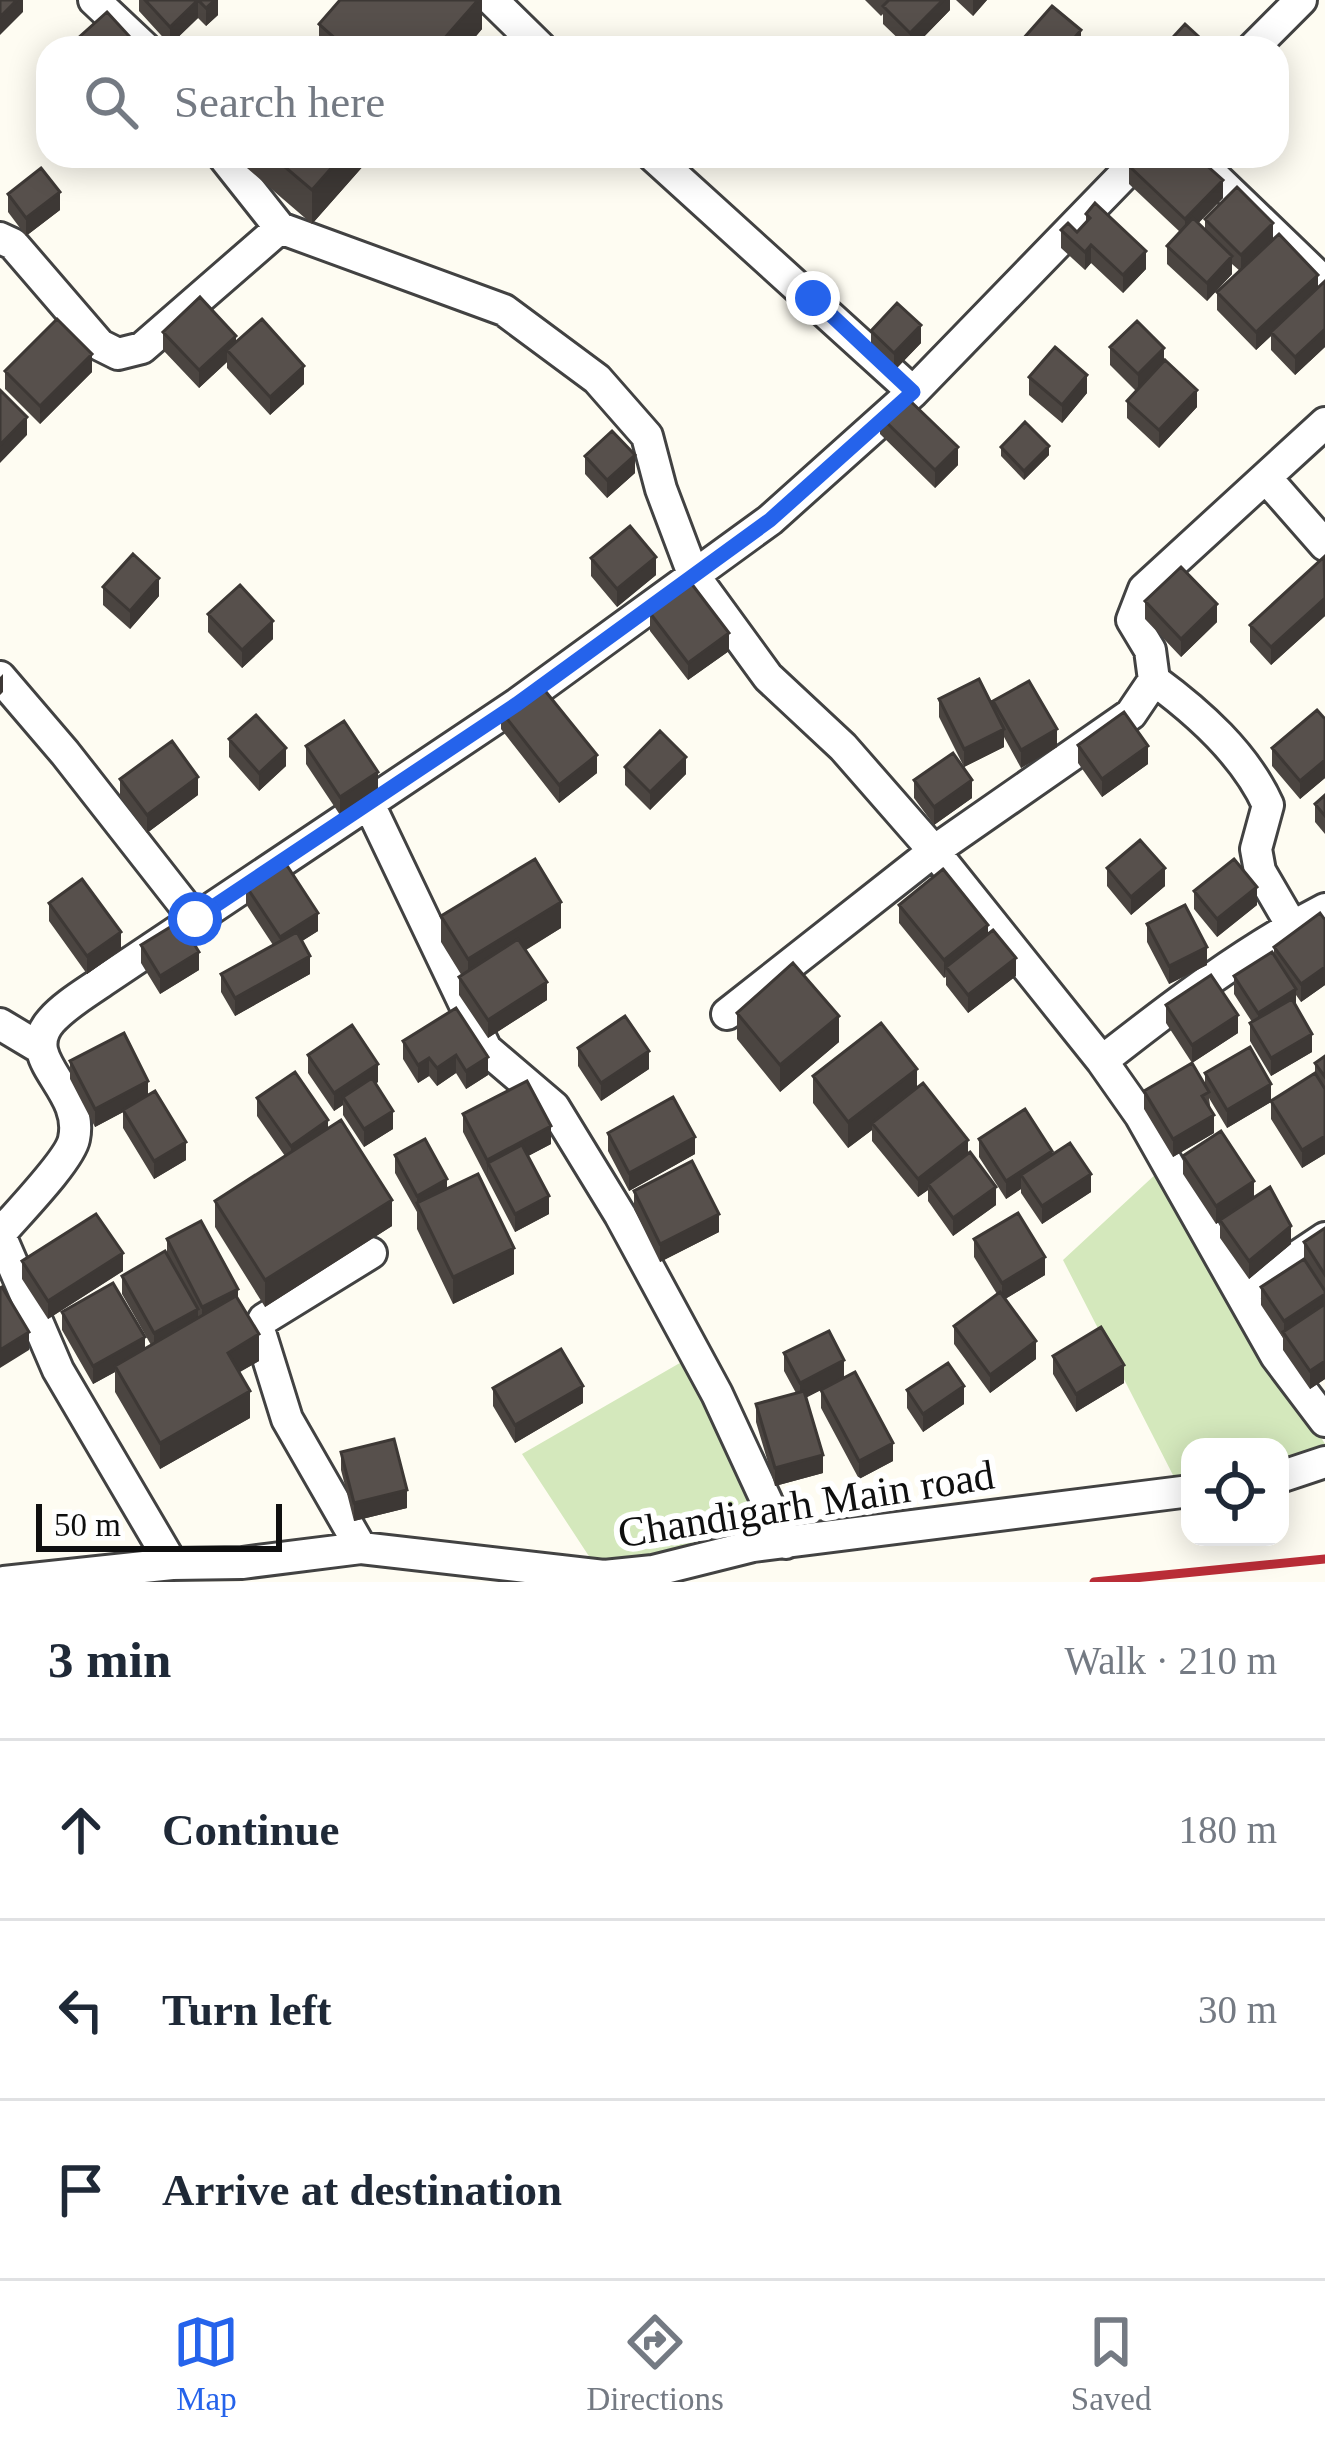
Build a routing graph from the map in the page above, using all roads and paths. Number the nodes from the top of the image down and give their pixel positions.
1 (94, 0) edge
2 (492, 0) edge
3 (1301, 0) edge
4 (132, 36) edge
5 (529, 36) edge
6 (1265, 36) edge
7 (232, 168) edge
8 (666, 168) edge
9 (1130, 168) edge
10 (1205, 168) edge
11 (280, 228) junction
12 (0, 238) edge
13 (1325, 283) edge
14 (913, 392) junction
15 (1325, 423) edge
16 (1267, 478) junction
17 (1325, 545) edge
18 (694, 574) junction
19 (0, 677) edge
20 (1154, 680) junction
21 (368, 802) junction
22 (934, 850) junction
23 (1325, 908) edge
24 (195, 919) junction
25 (1292, 926) junction
26 (727, 1014) dead end
27 (0, 1024) edge
28 (40, 1048) junction
29 (1102, 1061) junction
30 (0, 1235) edge
31 (1325, 1238) edge
32 (371, 1253) dead end
33 (1241, 1294) junction
34 (1325, 1421) edge
35 (1325, 1462) edge
36 (1289, 1475) edge
37 (1181, 1492) edge
38 (786, 1543) junction
39 (361, 1548) junction
40 (172, 1564) junction
41 (4, 1582) edge

1 - 4 street
2 - 5 street
3 - 6 street
7 - 11 street
8 - 14 street
9 - 14 street
10 - 13 street
11 - 12 street
11 - 18 street
14 - 18 street
15 - 16 street
16 - 17 street
16 - 20 street
18 - 21 street
18 - 22 street
19 - 24 street
20 - 22 street
20 - 25 street
21 - 24 street
21 - 38 street
22 - 26 street
22 - 29 street
23 - 25 street
24 - 28 street
25 - 29 street
27 - 28 street
28 - 30 street
29 - 33 street
30 - 40 street
31 - 33 street
32 - 39 street
33 - 34 street
35 - 36 street
37 - 38 street, Chandigarh Main road
38 - 39 street, Chandigarh Main road
39 - 40 street, Chandigarh Main road
40 - 41 street, Chandigarh Main road

